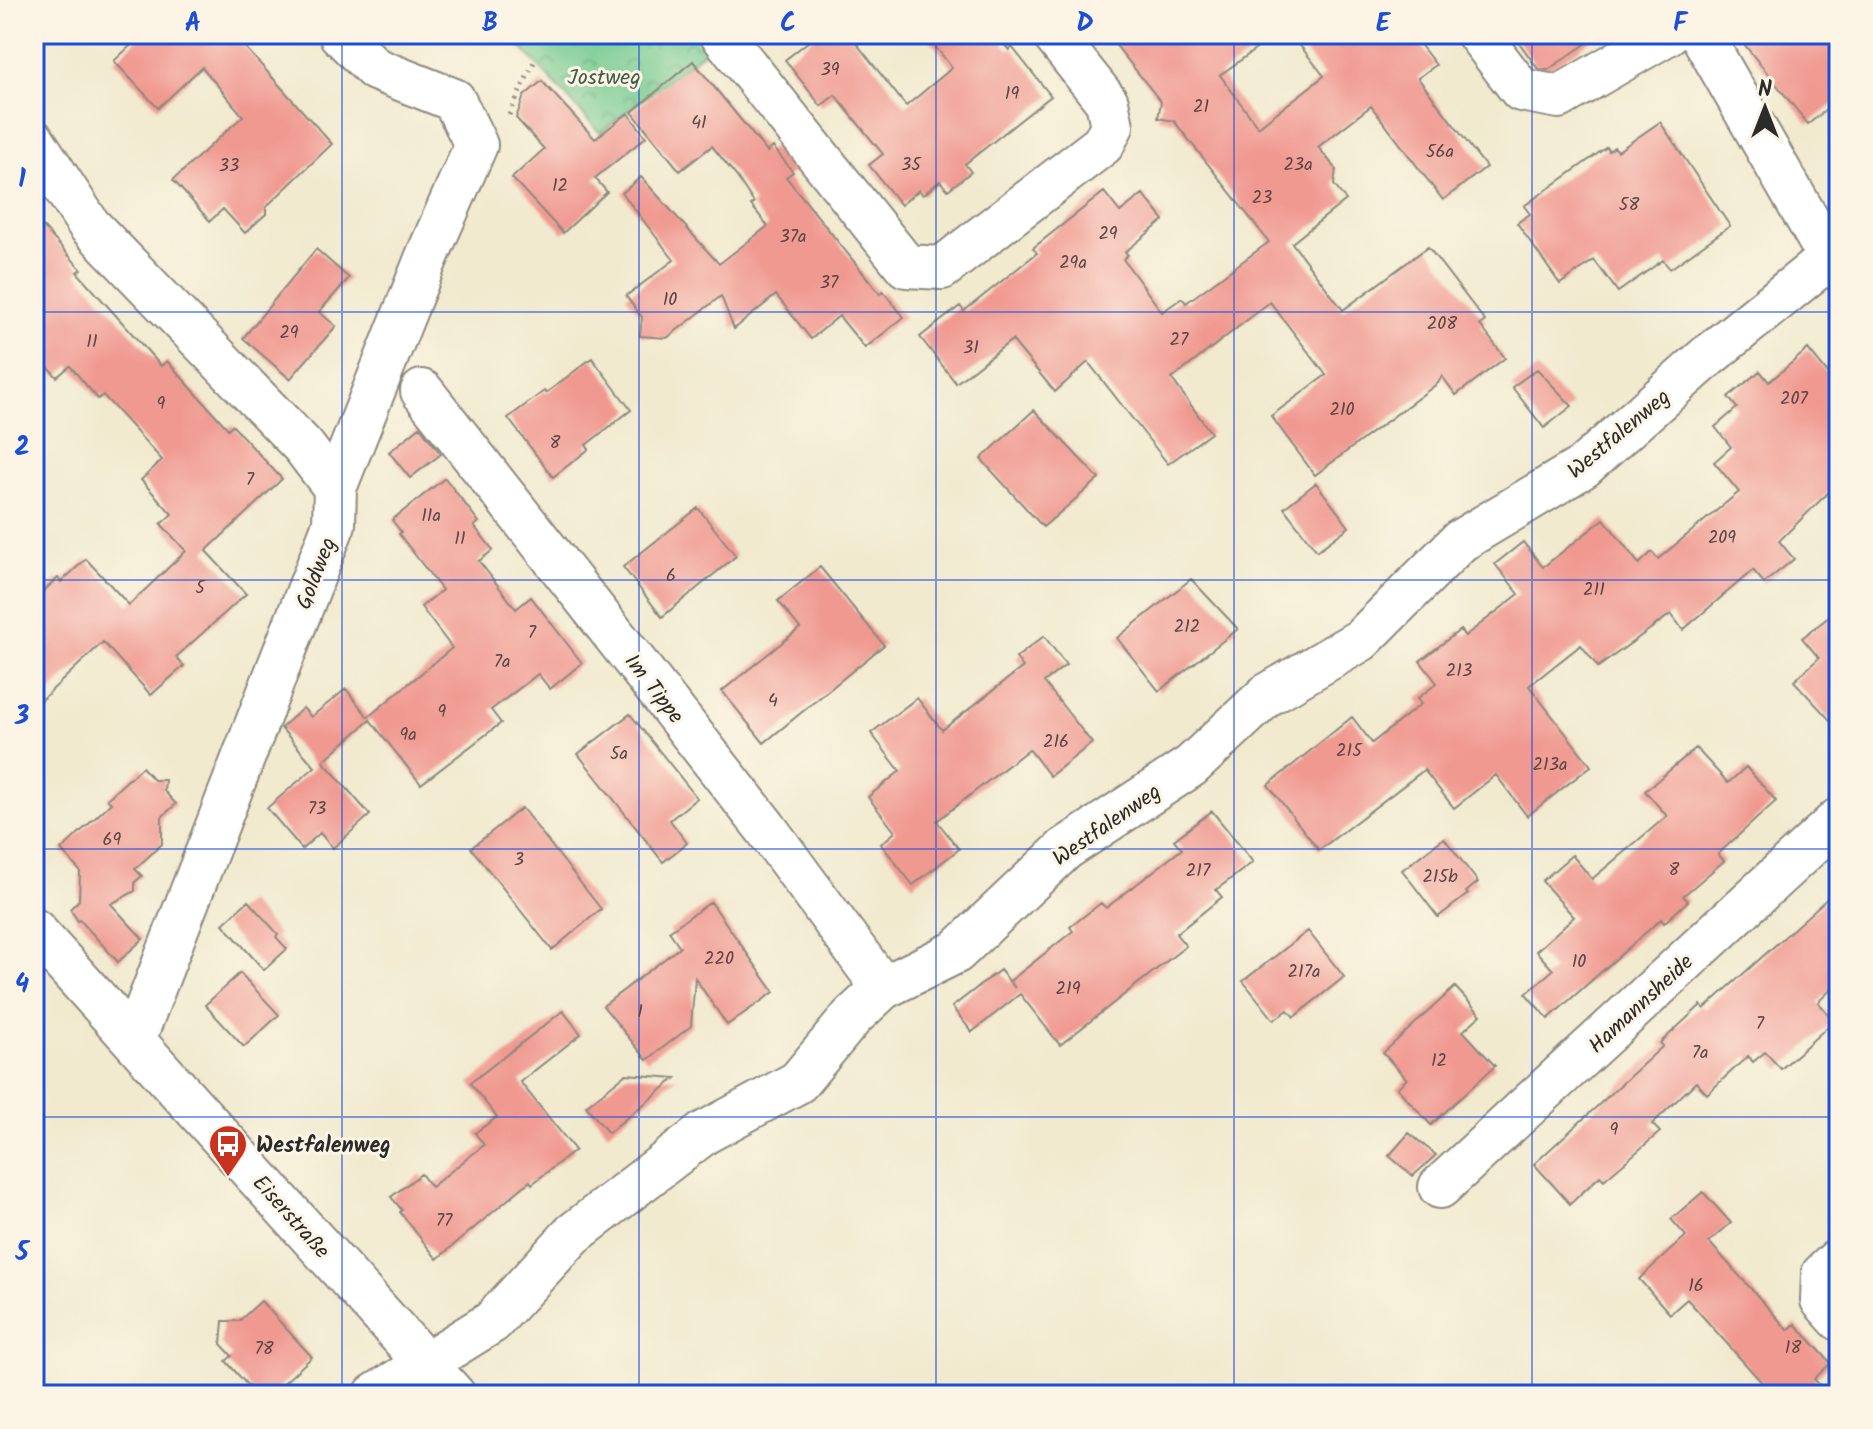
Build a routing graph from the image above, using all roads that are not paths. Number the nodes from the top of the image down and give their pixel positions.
1 (340, 34) edge
2 (721, 34) edge
3 (1053, 34) edge
4 (1478, 34) edge
5 (1667, 34) edge
6 (1701, 34) edge
7 (34, 141) edge
8 (1836, 259) edge
9 (422, 391) dead end
10 (335, 488) junction
11 (1839, 819) edge
12 (34, 930) edge
13 (883, 988) junction
14 (134, 1040) junction
15 (1440, 1187) dead end
16 (1839, 1259) edge
17 (1839, 1319) edge
18 (425, 1363) junction
19 (375, 1395) edge
20 (454, 1395) edge

1 - 10 street, Goldweg
2 - 3 street
4 - 5 street
6 - 8 street
7 - 10 street
8 - 13 street, Westfalenweg
9 - 13 street, Im Tippe
10 - 14 street, Goldweg
11 - 15 street, Hamannsheide
12 - 14 street, Eiserstraße
13 - 18 street, Westfalenweg
14 - 18 street, Eiserstraße
16 - 17 street
18 - 19 street, Westfalenweg
18 - 20 street, Eiserstraße

